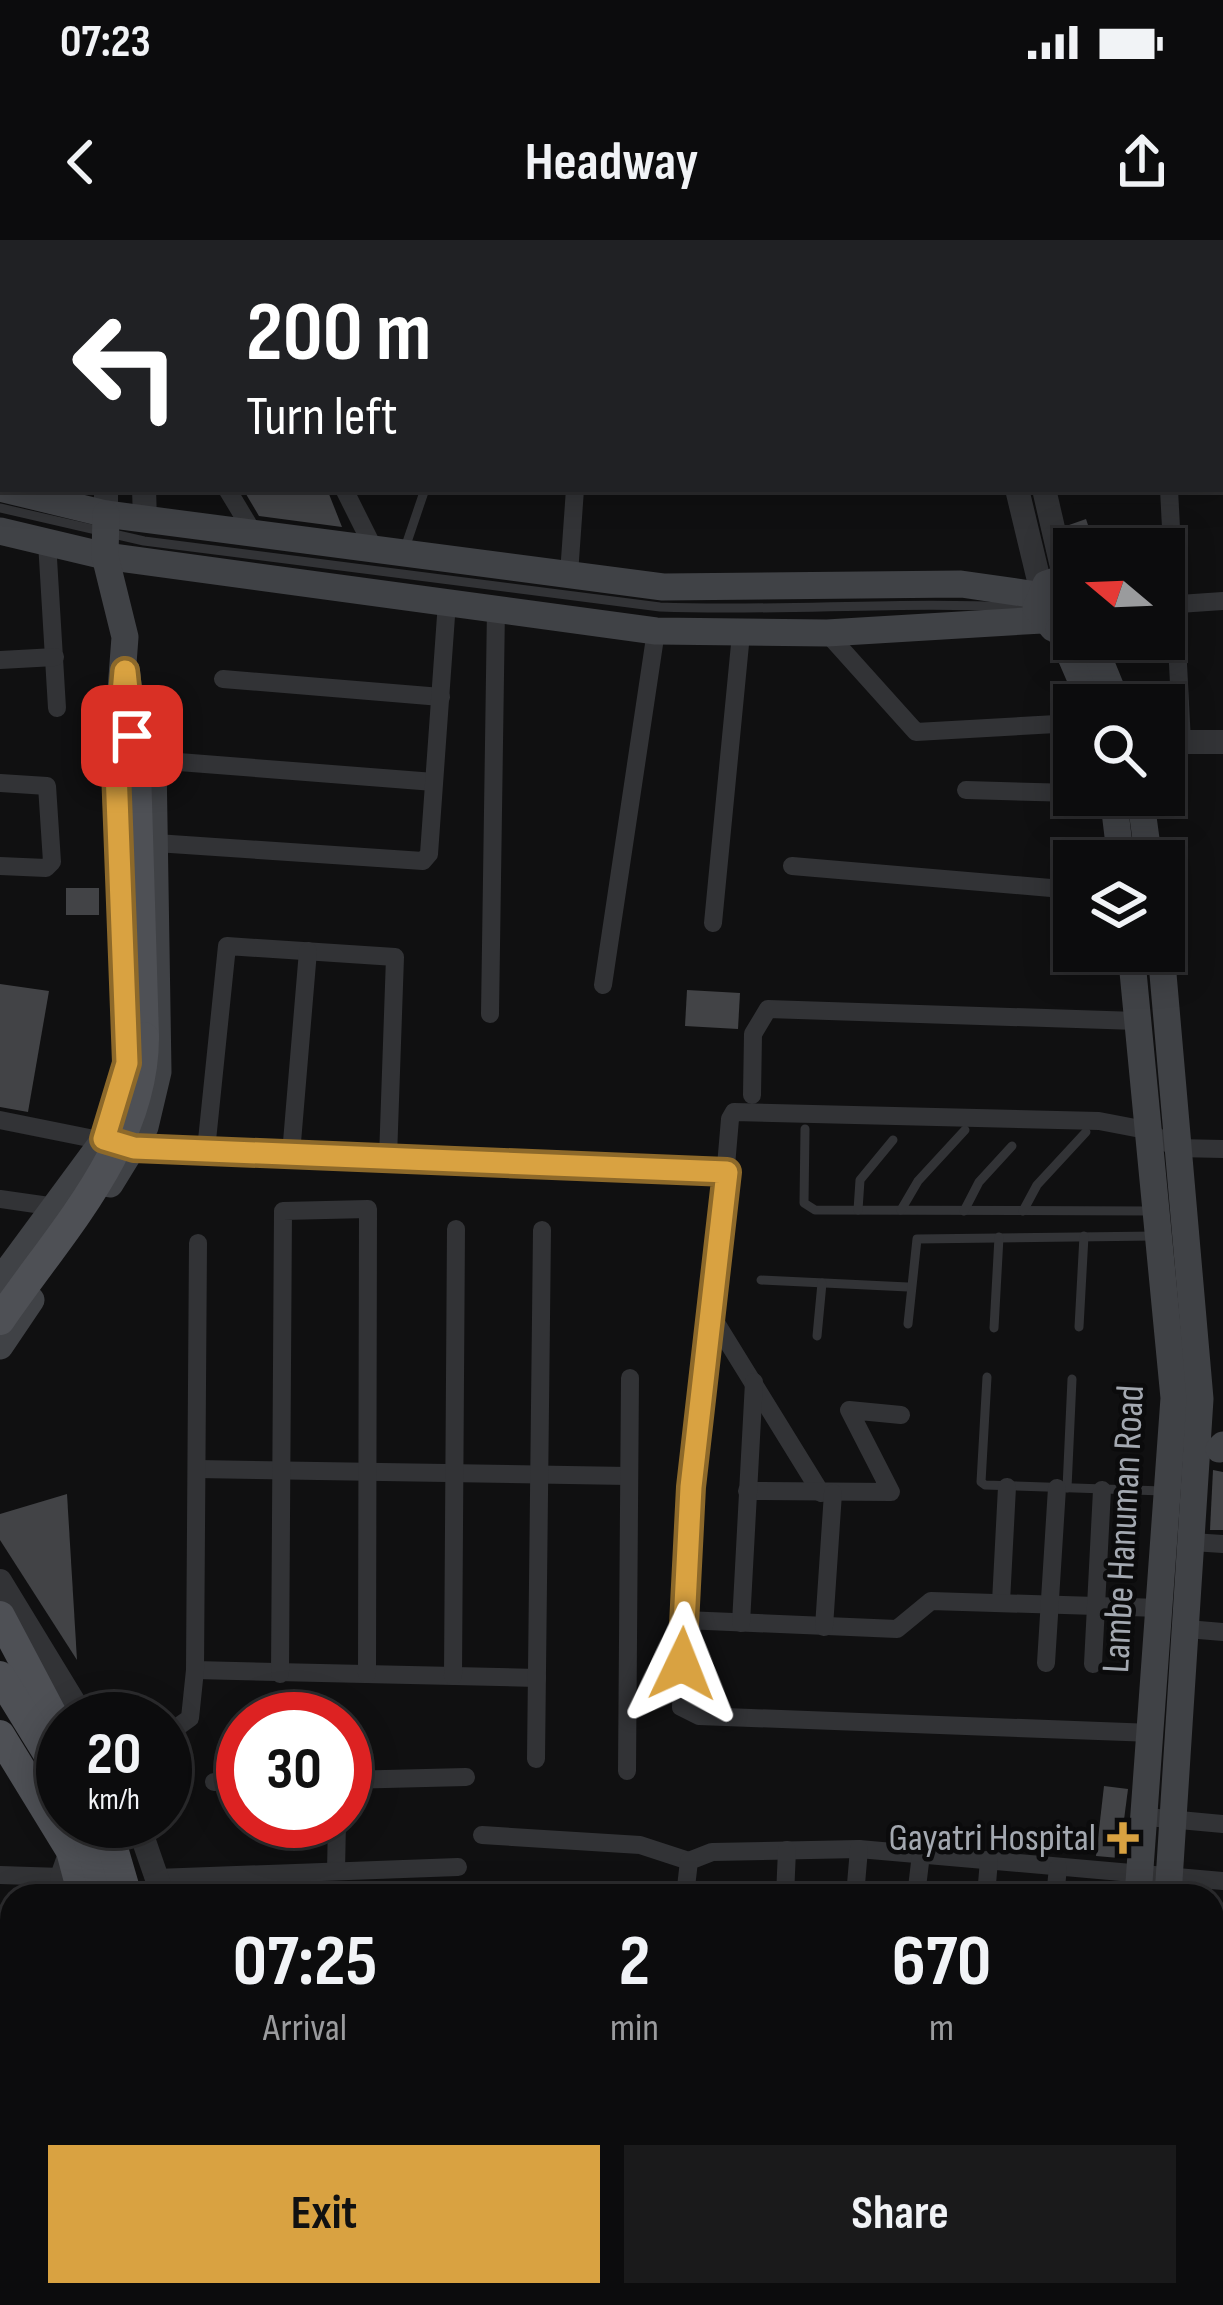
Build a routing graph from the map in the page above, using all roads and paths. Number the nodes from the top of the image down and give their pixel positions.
1 (12, 492) edge
2 (143, 492) edge
3 (229, 492) edge
4 (346, 492) edge
5 (424, 492) edge
6 (574, 492) edge
7 (1018, 492) edge
8 (1044, 492) edge
9 (1169, 492) edge
10 (0, 508) edge
11 (106, 523) edge
12 (1169, 528) edge
13 (0, 531) edge
14 (254, 534) junction
15 (144, 540) junction
16 (47, 542) junction
17 (374, 548) junction
18 (403, 553) junction
19 (569, 574) junction
20 (1223, 601) edge
21 (447, 602) junction
22 (1185, 603) edge
23 (1053, 604) edge
24 (496, 608) junction
25 (656, 631) junction
26 (827, 633) junction
27 (741, 634) junction
28 (125, 637) junction
29 (55, 657) junction
30 (0, 660) edge
31 (125, 671) junction
32 (223, 680) dead end
33 (441, 698) junction
34 (57, 707) dead end
35 (1053, 724) edge
36 (1185, 742) edge
37 (1223, 742) edge
38 (153, 760) junction
39 (434, 782) junction
40 (0, 783) edge
41 (966, 790) dead end
42 (1053, 792) edge
43 (156, 843) junction
44 (0, 866) edge
45 (792, 866) dead end
46 (1053, 888) edge
47 (713, 923) dead end
48 (308, 951) junction
49 (1132, 972) edge
50 (1163, 972) edge
51 (603, 985) dead end
52 (490, 1014) dead end
53 (1137, 1021) junction
54 (752, 1095) dead end
55 (0, 1120) edge
56 (806, 1129) dead end
57 (965, 1130) dead end
58 (1146, 1130) junction
59 (1086, 1132) dead end
60 (104, 1139) junction
61 (893, 1140) dead end
62 (1012, 1146) dead end
63 (134, 1148) junction
64 (1176, 1148) junction
65 (1223, 1149) edge
66 (206, 1150) junction
67 (292, 1154) junction
68 (388, 1158) junction
69 (727, 1172) junction
70 (0, 1199) edge
71 (56, 1207) junction
72 (858, 1210) junction
73 (901, 1210) junction
74 (964, 1211) junction
75 (1023, 1211) junction
76 (1155, 1223) junction
77 (456, 1229) dead end
78 (542, 1230) dead end
79 (1084, 1236) junction
80 (999, 1237) junction
81 (198, 1243) dead end
82 (760, 1280) dead end
83 (0, 1281) edge
84 (821, 1282) junction
85 (908, 1287) junction
86 (713, 1318) junction
87 (0, 1320) edge
88 (908, 1324) dead end
89 (1079, 1327) dead end
90 (994, 1328) dead end
91 (817, 1336) dead end
92 (0, 1346) edge
93 (987, 1377) dead end
94 (630, 1378) dead end
95 (1072, 1379) dead end
96 (754, 1382) junction
97 (1206, 1400) edge
98 (902, 1415) dead end
99 (1207, 1447) edge
100 (196, 1468) junction
101 (283, 1469) junction
102 (368, 1471) junction
103 (456, 1473) junction
104 (539, 1475) junction
105 (628, 1476) junction
106 (1006, 1486) junction
107 (1062, 1488) junction
108 (1102, 1490) junction
109 (747, 1491) junction
110 (1168, 1491) junction
111 (827, 1493) junction
112 (1192, 1542) junction
113 (1223, 1544) edge
114 (0, 1581) edge
115 (1001, 1602) junction
116 (1050, 1603) junction
117 (1094, 1605) junction
118 (1160, 1608) junction
119 (0, 1616) edge
120 (684, 1621) junction
121 (741, 1623) junction
122 (824, 1627) junction
123 (1187, 1629) junction
124 (1223, 1632) edge
125 (0, 1636) edge
126 (1046, 1663) dead end
127 (1093, 1664) dead end
128 (195, 1670) junction
129 (280, 1674) junction
130 (368, 1674) junction
131 (0, 1676) edge
132 (453, 1676) junction
133 (537, 1678) junction
134 (42, 1692) edge
135 (47, 1692) edge
136 (52, 1692) edge
137 (192, 1699) edge
138 (1153, 1733) junction
139 (36, 1734) edge
140 (0, 1735) edge
141 (536, 1759) dead end
142 (627, 1771) dead end
143 (466, 1778) dead end
144 (36, 1779) edge
145 (372, 1780) edge
146 (1147, 1817) junction
147 (1177, 1819) junction
148 (1223, 1824) edge
149 (482, 1835) dead end
150 (64, 1848) edge
151 (91, 1848) edge
152 (113, 1848) edge
153 (145, 1848) edge
154 (336, 1848) edge
155 (860, 1849) junction
156 (787, 1850) junction
157 (921, 1854) junction
158 (989, 1860) junction
159 (688, 1861) junction
160 (458, 1867) dead end
161 (1058, 1868) junction
162 (336, 1871) junction
163 (0, 1875) edge
164 (71, 1880) edge
165 (1223, 1881) edge
166 (102, 1884) edge
167 (123, 1884) edge
168 (158, 1884) edge
169 (192, 1884) edge
170 (686, 1884) edge
171 (786, 1884) edge
172 (856, 1884) edge
173 (917, 1884) edge
174 (987, 1884) edge
175 (1056, 1884) edge
176 (1140, 1884) edge
177 (1170, 1884) edge
178 (1191, 1884) edge

1 - 11 main road
2 - 15 street
3 - 14 street
4 - 17 street
5 - 18 lane
6 - 19 street
7 - 23 street
8 - 23 street
9 - 12 street
10 - 11 lane
11 - 15 main road
11 - 15 main road
11 - 16 main road
11 - 28 main road
13 - 16 main road
14 - 15 main road
14 - 17 main road
15 - 21 main road
15 - 23 lane
15 - 28 main road
16 - 29 street
17 - 18 main road
18 - 19 main road
19 - 23 main road
20 - 22 street
21 - 24 main road
21 - 33 street
23 - 26 main road
24 - 25 main road
24 - 52 street
25 - 27 main road
25 - 51 street
26 - 27 main road
26 - 35 street
27 - 47 street
28 - 31 main road
29 - 30 street
29 - 34 street
31 - 38 main road
31 - 60 main road
31 - 87 main road, bridge
32 - 33 street
33 - 39 street
36 - 37 street
38 - 39 street
38 - 43 main road
39 - 43 street
40 - 44 street
41 - 42 street
43 - 63 main road
45 - 46 street
48 - 66 street
48 - 67 street
48 - 68 street
49 - 53 main road, Lambe Hanuman Road
50 - 64 main road, Lambe Hanuman Road
53 - 54 street
53 - 58 main road, Lambe Hanuman Road
55 - 60 street
56 - 72 lane
57 - 73 lane
58 - 64 street
58 - 69 street
58 - 76 main road, Lambe Hanuman Road
59 - 75 lane
60 - 63 street
60 - 71 main road
61 - 72 lane
62 - 74 lane
63 - 66 street
63 - 92 main road
64 - 65 street
64 - 97 main road, Lambe Hanuman Road
66 - 67 street
67 - 68 street
68 - 69 street
69 - 86 street
70 - 71 street
71 - 83 main road
72 - 73 lane
73 - 74 lane
74 - 75 lane
75 - 76 lane
76 - 79 lane
76 - 97 main road, Lambe Hanuman Road
77 - 103 street
78 - 104 street
79 - 80 lane
79 - 89 lane
80 - 85 lane
80 - 90 lane
81 - 100 street
82 - 84 lane
84 - 85 lane
84 - 91 lane
85 - 88 lane
86 - 96 street
86 - 120 street
93 - 106 lane
94 - 105 street
95 - 107 lane
96 - 109 street
96 - 111 street
97 - 99 main road, Lambe Hanuman Road
98 - 111 street
99 - 110 main road, Lambe Hanuman Road
99 - 112 main road, Lambe Hanuman Road
100 - 101 street
100 - 128 street
101 - 102 street
101 - 102 street
101 - 129 street
102 - 103 street
102 - 130 street
103 - 104 street
103 - 132 street
104 - 105 street
104 - 133 street
105 - 142 street
106 - 107 lane
106 - 115 street
107 - 108 lane
107 - 116 street
108 - 110 lane
108 - 117 street
109 - 111 street
109 - 121 street
110 - 118 main road, Lambe Hanuman Road
111 - 122 street
112 - 113 street
112 - 123 main road, Lambe Hanuman Road
114 - 136 street
115 - 116 street
115 - 122 street
116 - 117 street
116 - 126 street
117 - 118 street
117 - 127 street
118 - 138 main road, Lambe Hanuman Road
119 - 135 main road
120 - 121 street
120 - 138 street
121 - 122 street
123 - 124 street
123 - 147 main road, Lambe Hanuman Road
125 - 134 main road
128 - 129 street
128 - 137 street
129 - 130 street
130 - 132 street
131 - 139 main road
132 - 133 street
133 - 141 street
138 - 146 main road, Lambe Hanuman Road
140 - 144 main road
143 - 145 street
146 - 147 street
146 - 176 main road, Lambe Hanuman Road
147 - 148 street
147 - 177 main road, Lambe Hanuman Road
149 - 159 street
150 - 164 main road
151 - 166 main road
152 - 167 main road
153 - 168 street
154 - 162 street
155 - 156 street
155 - 157 street
155 - 172 street
156 - 159 street
156 - 171 street
157 - 158 street
157 - 173 street
158 - 161 street
158 - 174 street
159 - 170 street
160 - 162 street
161 - 175 street
161 - 176 street
162 - 169 street
163 - 164 street
165 - 178 street

